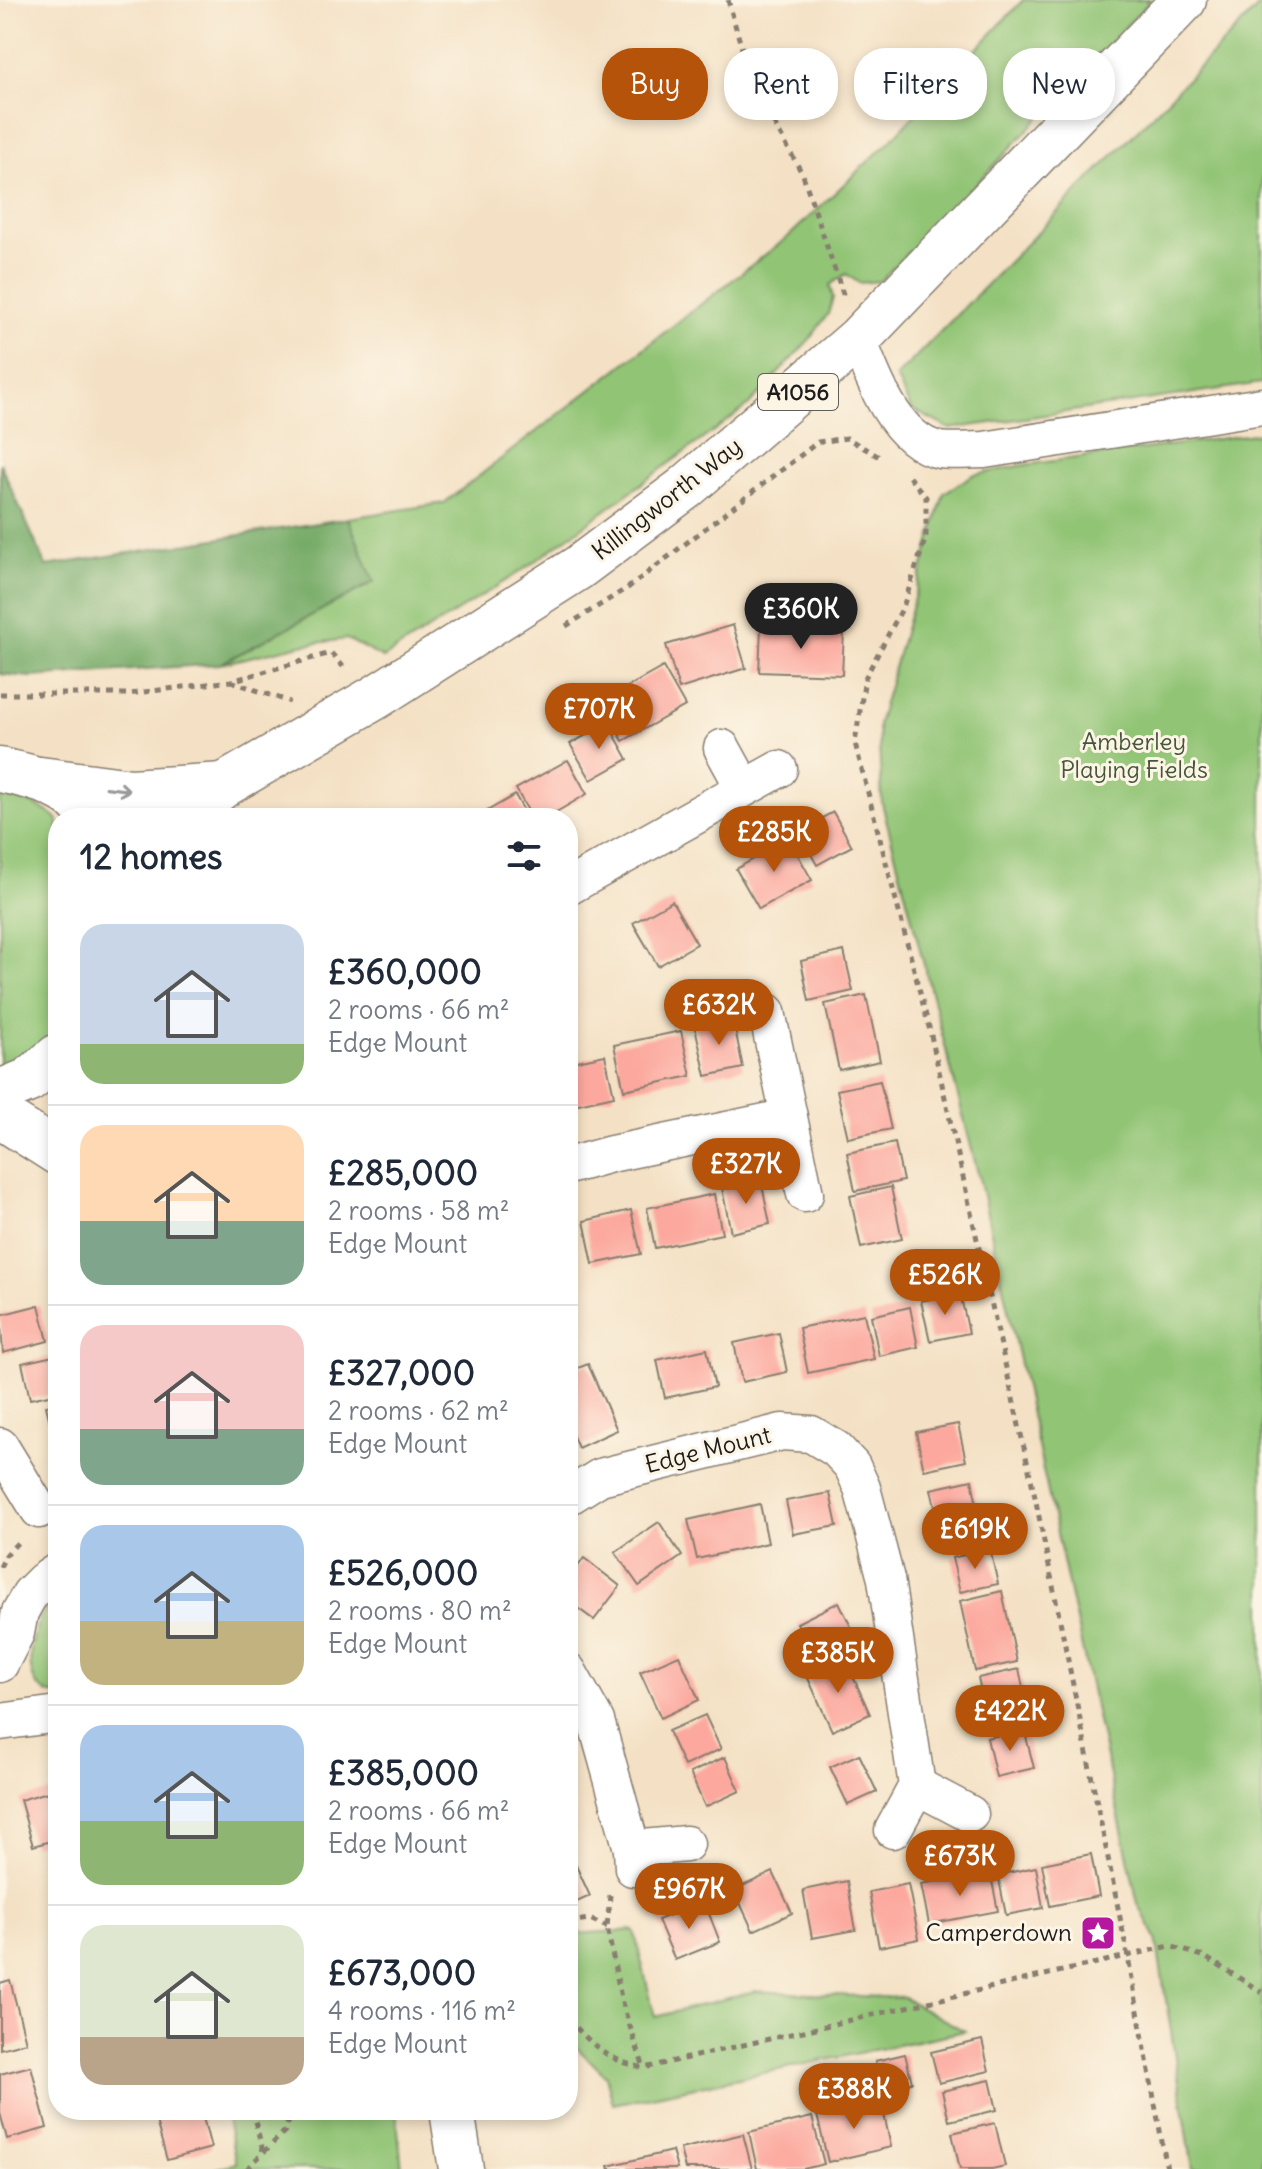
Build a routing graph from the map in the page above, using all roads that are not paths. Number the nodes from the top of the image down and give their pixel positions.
1 (1184, 0) edge
2 (858, 339) junction
3 (1262, 406) edge
4 (722, 748) dead end
5 (779, 769) dead end
6 (20, 774) edge
7 (224, 785) junction
8 (744, 788) junction
9 (81, 808) edge
10 (194, 808) edge
11 (578, 881) edge
12 (767, 1012) dead end
13 (48, 1064) edge
14 (0, 1092) edge
15 (0, 1116) edge
16 (789, 1117) junction
17 (48, 1147) edge
18 (578, 1163) edge
19 (805, 1194) dead end
20 (0, 1446) edge
21 (578, 1491) edge
22 (22, 1503) edge
23 (48, 1578) edge
24 (0, 1664) edge
25 (578, 1689) edge
26 (48, 1715) edge
27 (0, 1722) edge
28 (917, 1786) junction
29 (970, 1814) dead end
30 (893, 1830) dead end
31 (686, 1844) dead end
32 (454, 2120) edge
33 (461, 2169) edge

1 - 2 main road, Killingworth Way / A1056
2 - 3 street
2 - 7 main road, Killingworth Way / A1056
4 - 8 street
5 - 8 street
6 -> 7 main road, Killingworth Way / A1056
6 - 9 main road, Killingworth Way / A1056
7 - 10 main road, Killingworth Way / A1056
8 - 11 street
12 - 16 street
13 - 14 main road
15 - 17 main road
16 - 18 street
16 - 19 street
20 - 22 street
21 - 28 street, Edge Mount
23 - 24 street
25 - 31 street
26 - 27 street
28 - 29 street
28 - 30 street
32 - 33 main road

